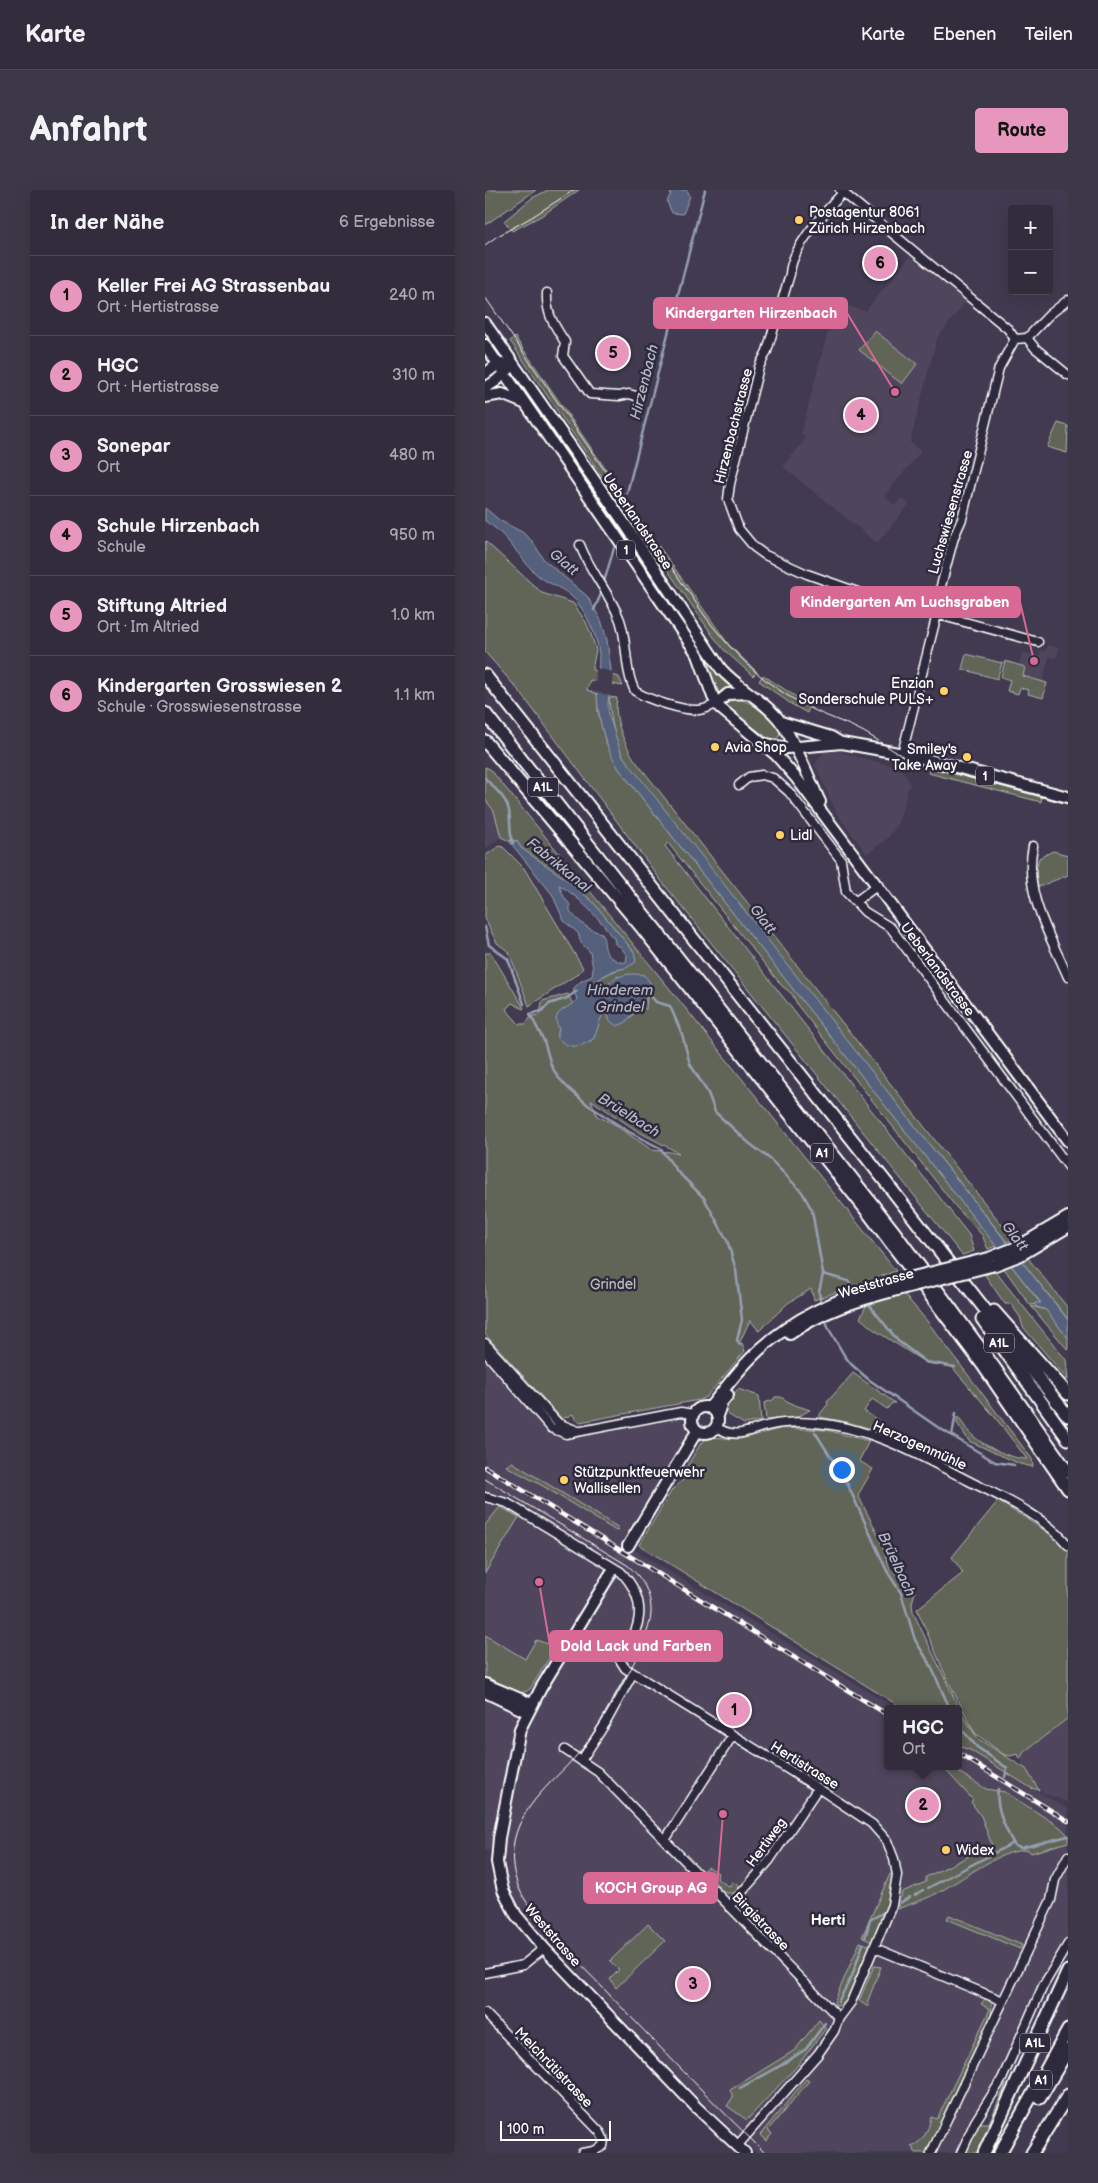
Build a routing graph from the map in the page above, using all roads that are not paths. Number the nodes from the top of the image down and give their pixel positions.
1 (843, 191) edge
2 (547, 293) dead end
3 (1068, 300) edge
4 (485, 323) edge
5 (1015, 338) junction
6 (1029, 341) junction
7 (485, 346) edge
8 (513, 362) junction
9 (498, 364) junction
10 (485, 374) edge
11 (505, 374) junction
12 (1068, 375) edge
13 (485, 388) edge
14 (485, 398) edge
15 (639, 400) dead end
16 (524, 403) junction
17 (580, 546) dead end
18 (937, 614) junction
19 (1038, 642) dead end
20 (485, 675) edge
21 (747, 694) junction
22 (717, 703) junction
23 (485, 713) edge
24 (781, 722) junction
25 (485, 740) edge
26 (842, 743) junction
27 (769, 745) junction
28 (794, 747) junction
29 (902, 754) junction
30 (739, 785) dead end
31 (1068, 797) edge
32 (826, 817) junction
33 (1033, 846) dead end
34 (878, 885) junction
35 (855, 902) junction
36 (1068, 978) edge
37 (1068, 1141) edge
38 (1068, 1166) edge
39 (1068, 1220) edge
40 (934, 1244) junction
41 (947, 1261) junction
42 (808, 1318) junction
43 (485, 1343) edge
44 (485, 1352) edge
45 (1068, 1394) edge
46 (709, 1408) junction
47 (693, 1414) junction
48 (717, 1416) junction
49 (1068, 1416) edge
50 (717, 1427) junction
51 (578, 1431) junction
52 (697, 1431) junction
53 (1068, 1440) edge
54 (1068, 1472) edge
55 (1068, 1489) edge
56 (485, 1497) edge
57 (1068, 1545) edge
58 (628, 1546) tunnel mouth
59 (611, 1574) tunnel mouth
60 (633, 1673) junction
61 (485, 1684) edge
62 (485, 1692) edge
63 (529, 1708) junction
64 (733, 1734) junction
65 (565, 1750) dead end
66 (581, 1761) junction
67 (818, 1788) junction
68 (665, 1840) junction
69 (1068, 1856) edge
70 (729, 1907) junction
71 (1068, 1944) edge
72 (544, 1948) junction
73 (875, 1948) junction
74 (1068, 1971) edge
75 (485, 1973) edge
76 (1003, 2001) junction
77 (485, 2013) edge
78 (839, 2018) junction
79 (1068, 2030) edge
80 (1068, 2050) edge
81 (1068, 2094) edge
82 (1017, 2131) junction
83 (741, 2150) edge
84 (582, 2153) edge
85 (931, 2153) edge
86 (961, 2153) edge
87 (984, 2153) edge
88 (1000, 2153) edge
89 (1032, 2153) edge

1 - 5 street
1 - 18 street, Hirzenbachstrasse
2 - 15 street
3 - 6 street
4 - 8 main road, Ueberlandstrasse
5 - 6 street
5 - 18 street, Luchswiesenstrasse
6 - 12 street
7 - 9 main road, Ueberlandstrasse
8 - 9 main road
8 - 11 main road
8 - 21 main road, Ueberlandstrasse / 1
9 - 10 main road
9 - 11 main road, Ueberlandstrasse
11 - 13 main road
11 - 16 main road, Ueberlandstrasse
14 - 16 main road
16 - 22 main road, Ueberlandstrasse / 1
17 - 22 street
18 - 19 street, Hirzenbachstrasse
18 - 29 street, Luchswiesenstrasse
20 - 40 highway, A1
21 - 22 main road
21 - 24 main road, Ueberlandstrasse / 1
22 - 27 main road, Ueberlandstrasse / 1
23 - 54 highway, A1L
24 - 26 main road, 1
24 - 27 main road
24 - 28 main road, Ueberlandstrasse
25 - 55 highway, A1
26 - 28 main road, 1
26 - 29 main road, 1
27 - 28 main road, 1
27 - 32 main road, Ueberlandstrasse
28 - 32 main road, Ueberlandstrasse
29 - 31 main road, 1
30 - 35 street, Ueberlandstrasse
32 - 34 main road, Ueberlandstrasse
33 - 36 street
34 - 35 street
34 - 37 main road, Ueberlandstrasse
35 - 38 street, Ueberlandstrasse
39 - 42 main road, Weststrasse, bridge
40 - 41 highway, A1
40 - 53 highway, A1L
41 - 45 highway, A1L
41 - 49 highway, A1
42 - 46 main road, Weststrasse
42 - 48 main road, Weststrasse
43 - 51 street
44 - 51 street
46 - 47 main road, Weststrasse
46 - 48 main road
47 - 51 street
47 - 52 main road
48 - 50 main road, Weststrasse
50 - 52 main road
50 - 57 street, Herzogenmühle
52 - 58 main road
56 - 60 street, Hertistrasse
59 - 63 main road, Weststrasse
60 - 64 street, Hertistrasse
60 - 66 street
61 - 63 main road
62 - 63 main road
63 - 72 main road, Weststrasse
64 - 67 street, Hertistrasse
64 - 68 street
65 - 66 street, Birgistrasse
66 - 68 street, Birgistrasse
67 - 70 street, Hertiweg
67 - 73 street, Hertistrasse
68 - 70 street, Birgistrasse
69 - 76 street
70 - 78 street, Birgistrasse
71 - 86 street
72 - 75 street
72 - 83 main road, Weststrasse
73 - 76 street
73 - 78 street, Hertistrasse
74 - 87 highway, A1L
76 - 85 street
77 - 84 street, Melchrütistrasse
78 - 83 street, Hertistrasse
79 - 82 highway, A1
80 - 82 highway, A1L
81 - 89 highway, A1
82 - 88 highway, A1

